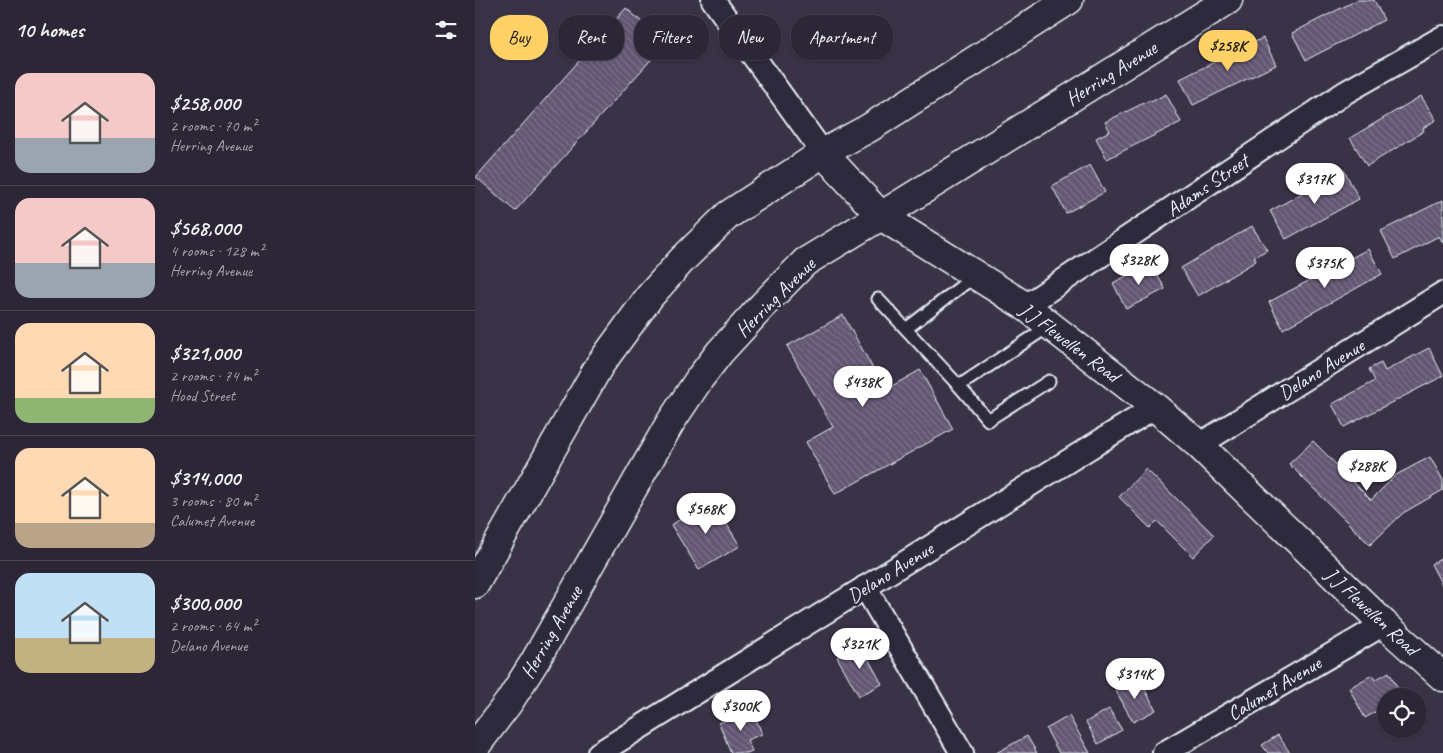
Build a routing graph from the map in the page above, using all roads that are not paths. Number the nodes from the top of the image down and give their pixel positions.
1 (713, 0) edge
2 (1069, 0) edge
3 (1228, 0) edge
4 (1443, 36) edge
5 (823, 154) junction
6 (881, 216) junction
7 (975, 275) junction
8 (1443, 292) edge
9 (878, 299) dead end
10 (1025, 306) junction
11 (1050, 326) junction
12 (906, 329) junction
13 (1049, 380) dead end
14 (959, 386) junction
15 (1155, 407) junction
16 (1199, 445) junction
17 (475, 584) edge
18 (865, 587) junction
19 (1383, 624) junction
20 (1438, 666) edge
21 (475, 747) edge
22 (599, 753) edge
23 (962, 753) edge
24 (1164, 753) edge

1 - 5 street, J J Flewellen Road
2 - 5 main road
3 - 6 main road, Herring Avenue
4 - 10 street, Adams Street
5 - 6 main road, J J Flewellen Road
5 - 17 main road
6 - 7 main road, J J Flewellen Road
6 - 21 main road, Herring Avenue
7 - 10 main road, J J Flewellen Road
7 - 12 lane
8 - 16 street, Delano Avenue
9 - 12 lane
10 - 11 main road, J J Flewellen Road
11 - 14 lane
11 - 15 main road, J J Flewellen Road
12 - 14 lane
13 - 14 lane
15 - 16 main road, J J Flewellen Road
15 - 18 street, Delano Avenue
16 - 19 main road, J J Flewellen Road
18 - 22 street, Delano Avenue
18 - 23 street
19 - 20 main road, J J Flewellen Road
19 - 24 street, Calumet Avenue

